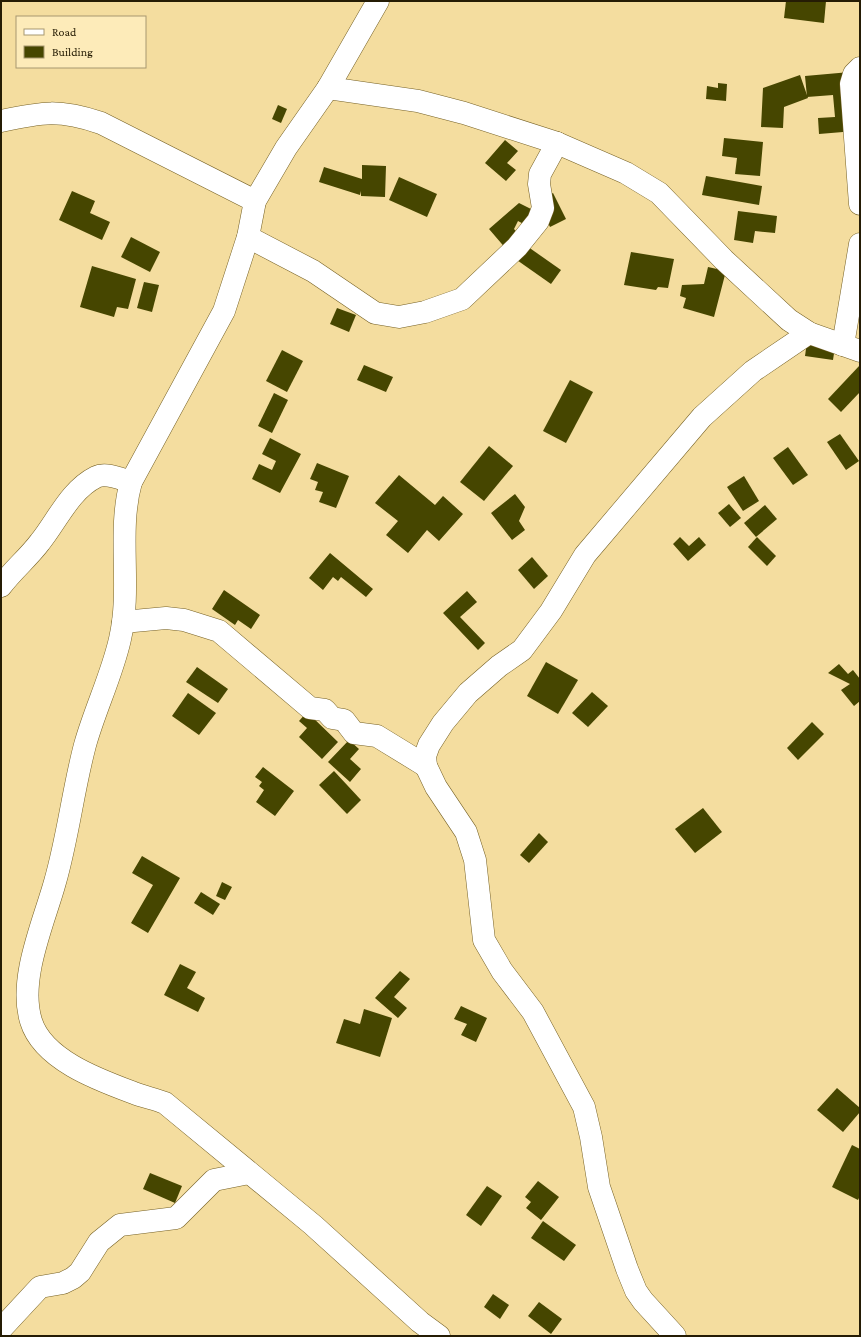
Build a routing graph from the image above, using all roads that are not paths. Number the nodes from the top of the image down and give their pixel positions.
1 (378, 1) edge
2 (860, 68) edge
3 (328, 88) junction
4 (1, 122) edge
5 (557, 143) junction
6 (255, 201) junction
7 (860, 204) edge
8 (248, 238) junction
9 (860, 244) edge
10 (809, 333) junction
11 (852, 348) edge
12 (131, 482) junction
13 (1, 586) edge
14 (123, 622) junction
15 (426, 766) junction
16 (249, 1173) junction
17 (1, 1329) edge
18 (439, 1336) edge
19 (674, 1336) edge

1 - 3 street
2 - 7 street
3 - 5 street
3 - 6 street
4 - 6 street
5 - 8 street
5 - 10 street
6 - 8 street
8 - 12 street
9 - 11 street
10 - 11 street
10 - 15 street
12 - 13 street
12 - 14 street
14 - 15 street
14 - 16 street
15 - 19 street
16 - 17 street
16 - 18 street

